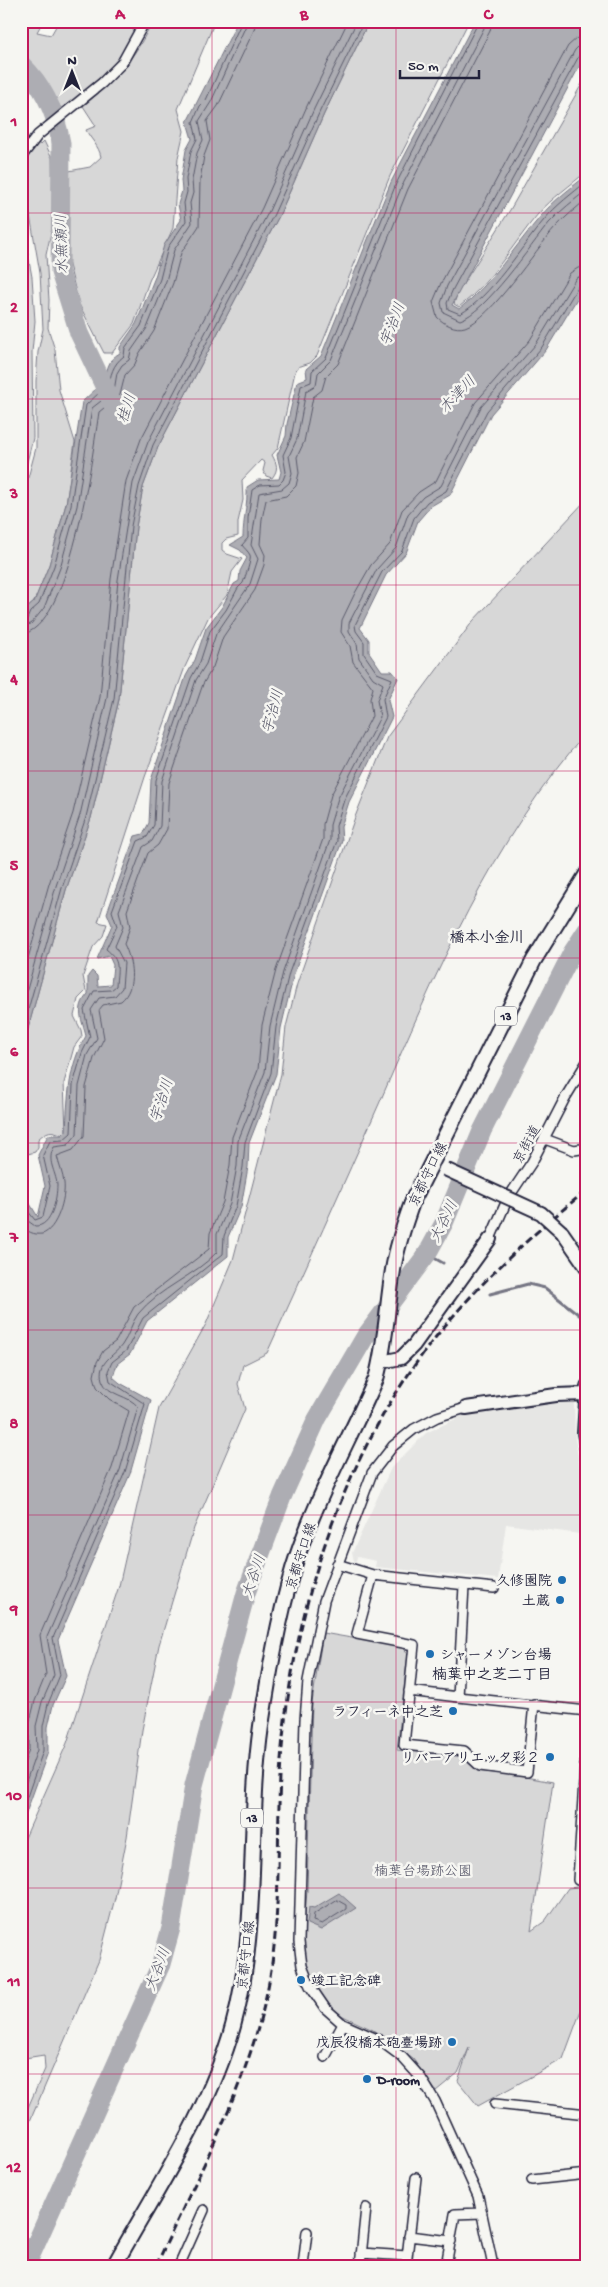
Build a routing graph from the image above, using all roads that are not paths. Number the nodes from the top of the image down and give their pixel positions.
1 (145, 21) edge
2 (21, 157) edge
3 (587, 874) edge
4 (587, 1062) edge
5 (545, 1139) junction
6 (587, 1148) edge
7 (439, 1166) junction
8 (490, 1240) joint
9 (587, 1268) edge
10 (381, 1362) junction
11 (586, 1391) edge
12 (466, 1408) joint
13 (587, 1450) edge
14 (337, 1564) junction
15 (372, 1576) junction
16 (464, 1586) junction
17 (494, 1588) dead end
18 (410, 1691) junction
19 (458, 1697) junction
20 (534, 1704) junction
21 (587, 1711) edge
22 (587, 1732) edge
23 (586, 1752) edge
24 (578, 1880) dead end
25 (343, 2024) junction
26 (325, 2057) dead end
27 (494, 2104) dead end
28 (587, 2114) edge
29 (587, 2174) edge
30 (416, 2178) dead end
31 (532, 2180) dead end
32 (366, 2208) dead end
33 (204, 2210) dead end
34 (482, 2213) junction
35 (307, 2232) dead end
36 (409, 2236) junction
37 (451, 2241) junction
38 (361, 2253) junction
39 (406, 2261) edge
40 (114, 2266) edge
41 (179, 2266) edge
42 (303, 2266) edge
43 (360, 2266) edge
44 (446, 2266) edge
45 (493, 2266) edge

1 - 2 street
3 - 7 main road, 京都守口線 / 13
4 - 5 street, 京街道
5 - 6 street
5 - 8 street, 京街道
7 - 9 street, bridge
7 - 10 main road, 京都守口線 / 13
8 - 10 street
10 - 40 main road, 京都守口線 / 13
11 - 12 street
11 - 13 street
12 - 14 street
14 - 15 street
14 - 25 street
15 - 16 street
15 - 18 street
16 - 17 street
16 - 19 street
18 - 19 street
18 - 20 street
19 - 20 street
20 - 21 street
22 - 23 street
23 - 24 street
25 - 26 street
25 - 34 street
27 - 28 street
29 - 31 street
30 - 36 street
32 - 38 street
33 - 41 street
34 - 37 street
34 - 45 street
35 - 42 street
36 - 37 street
36 - 39 street
37 - 44 street
38 - 39 street
38 - 43 street

